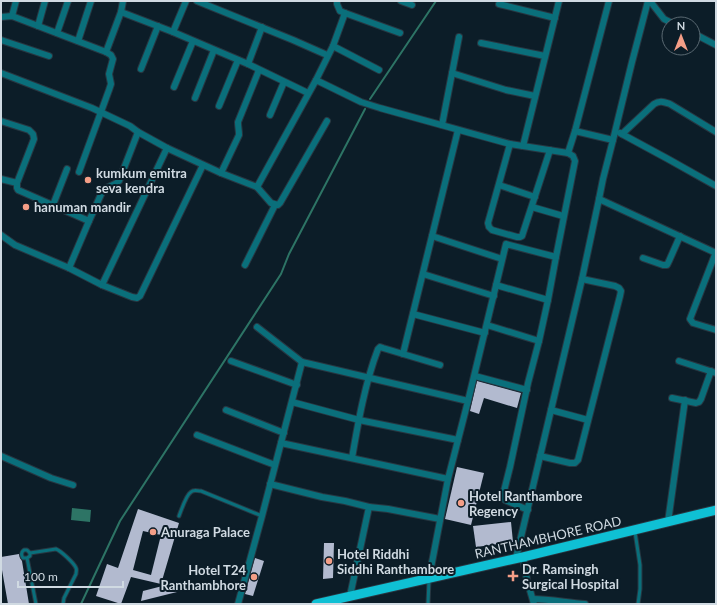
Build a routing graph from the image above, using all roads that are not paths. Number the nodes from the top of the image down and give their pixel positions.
1 (16, 1) edge
2 (45, 1) edge
3 (68, 1) edge
4 (91, 1) edge
5 (123, 1) edge
6 (186, 1) edge
7 (197, 1) edge
8 (337, 1) edge
9 (401, 1) edge
10 (559, 1) edge
11 (609, 1) edge
12 (649, 1) edge
13 (499, 4) dead end
14 (412, 5) dead end
15 (121, 12) junction
16 (345, 13) junction
17 (12, 16) junction
18 (662, 16) edge
19 (1, 17) edge
20 (555, 18) junction
21 (38, 26) junction
22 (158, 26) junction
23 (262, 27) junction
24 (174, 32) junction
25 (57, 33) junction
26 (400, 34) dead end
27 (459, 37) dead end
28 (701, 37) edge
29 (1, 40) edge
30 (78, 41) junction
31 (193, 41) junction
32 (481, 43) dead end
33 (716, 45) edge
34 (333, 46) junction
35 (214, 50) junction
36 (106, 52) junction
37 (327, 55) junction
38 (49, 56) dead end
39 (545, 56) junction
40 (238, 60) junction
41 (248, 64) junction
42 (141, 69) dead end
43 (259, 70) junction
44 (379, 70) dead end
45 (452, 72) junction
46 (1, 73) edge
47 (316, 80) junction
48 (284, 82) junction
49 (174, 87) dead end
50 (308, 93) junction
51 (535, 96) junction
52 (194, 98) dead end
53 (220, 106) dead end
54 (101, 112) junction
55 (270, 115) dead end
56 (1, 121) edge
57 (327, 121) dead end
58 (442, 125) junction
59 (458, 130) junction
60 (575, 131) junction
61 (615, 131) junction
62 (138, 132) junction
63 (716, 132) edge
64 (622, 134) junction
65 (613, 140) junction
66 (510, 144) junction
67 (523, 146) junction
68 (167, 148) junction
69 (550, 150) junction
70 (568, 153) junction
71 (202, 164) junction
72 (67, 169) dead end
73 (79, 172) dead end
74 (222, 173) junction
75 (1, 179) edge
76 (17, 183) junction
77 (499, 185) junction
78 (716, 186) edge
79 (257, 188) junction
80 (535, 197) junction
81 (599, 199) junction
82 (52, 205) junction
83 (275, 205) junction
84 (532, 207) junction
85 (563, 216) junction
86 (89, 221) junction
87 (1, 235) edge
88 (508, 235) junction
89 (432, 236) junction
90 (680, 236) junction
91 (506, 244) junction
92 (716, 252) edge
93 (556, 257) junction
94 (643, 258) dead end
95 (502, 259) junction
96 (245, 265) dead end
97 (69, 268) junction
98 (422, 274) junction
99 (582, 279) junction
100 (102, 285) junction
101 (496, 285) junction
102 (494, 296) junction
103 (548, 300) junction
104 (413, 314) junction
105 (487, 325) junction
106 (258, 327) dead end
107 (716, 330) edge
108 (485, 333) junction
109 (539, 341) junction
110 (403, 354) junction
111 (231, 361) dead end
112 (680, 361) dead end
113 (302, 362) junction
114 (440, 365) dead end
115 (714, 372) edge
116 (475, 376) junction
117 (369, 378) junction
118 (297, 385) junction
119 (527, 390) junction
120 (672, 398) dead end
121 (685, 400) junction
122 (468, 401) junction
123 (292, 402) junction
124 (226, 410) dead end
125 (551, 410) junction
126 (359, 420) junction
127 (588, 420) junction
128 (284, 433) junction
129 (197, 435) dead end
130 (458, 440) junction
131 (281, 443) junction
132 (1, 456) edge
133 (540, 456) junction
134 (352, 458) junction
135 (275, 465) junction
136 (448, 479) junction
137 (270, 484) junction
138 (73, 485) dead end
139 (369, 507) junction
140 (528, 510) junction
141 (716, 510) edge
142 (178, 516) dead end
143 (262, 516) junction
144 (440, 519) junction
145 (668, 522) junction
146 (634, 530) junction
147 (30, 553) junction
148 (27, 558) junction
149 (520, 558) junction
150 (429, 578) junction
151 (350, 596) junction
152 (534, 602) edge
153 (36, 604) edge
154 (63, 604) edge
155 (238, 604) edge
156 (316, 604) edge
157 (428, 604) edge
158 (585, 604) edge
159 (638, 604) edge

1 - 17 street
2 - 21 street
3 - 25 street
4 - 30 street
5 - 15 street
6 - 24 street
7 - 23 street
8 - 16 street
9 - 14 street
10 - 20 street
11 - 60 street
12 - 18 street
12 - 61 street
13 - 20 street
15 - 22 street
15 - 36 street
16 - 26 street
16 - 34 street
17 - 19 street
17 - 21 street
20 - 39 street
21 - 25 street
22 - 24 street
22 - 42 street
23 - 37 street
23 - 41 street
24 - 31 street
25 - 30 street
27 - 45 street
28 - 33 street
29 - 38 street
30 - 36 street
31 - 35 street
31 - 49 street
32 - 39 street
34 - 37 street
34 - 44 street
35 - 40 street
35 - 52 street
36 - 54 street
37 - 47 street
39 - 51 street
40 - 41 street
40 - 53 street
41 - 43 street
43 - 48 street
43 - 74 street
45 - 51 street
45 - 58 street
46 - 54 street
47 - 50 street
47 - 58 street
48 - 50 street
48 - 55 street
50 - 79 street
51 - 67 street
54 - 62 street
54 - 73 street
56 - 76 street
57 - 83 street
58 - 59 street
59 - 66 street
59 - 89 street
60 - 65 street
60 - 70 street
61 - 64 street
61 - 65 street
62 - 68 street
62 - 86 street
63 - 64 street
64 - 78 street
65 - 81 street
66 - 67 street
66 - 77 street
67 - 69 street
68 - 71 street
68 - 100 street
69 - 70 street
69 - 80 street
70 - 85 street
71 - 74 street
71 - 100 street
72 - 82 street
74 - 79 street
75 - 76 street
76 - 82 street
77 - 80 street
77 - 88 street
79 - 83 street
80 - 84 street
81 - 90 street
81 - 99 street
82 - 86 street
83 - 96 street
84 - 85 street
84 - 88 street
85 - 93 street
86 - 97 street
87 - 97 street
88 - 91 street
89 - 95 street
89 - 98 street
90 - 92 street
90 - 94 street
91 - 93 street
91 - 95 street
92 - 107 street
93 - 103 street
95 - 101 street
97 - 100 street
98 - 102 street
98 - 104 street
99 - 125 street
99 - 127 street
101 - 102 street
101 - 103 street
102 - 105 street
103 - 109 street
104 - 108 street
104 - 110 street
105 - 108 street
105 - 109 street
106 - 113 street
108 - 116 street
109 - 119 street
110 - 114 street
110 - 117 street
111 - 118 street
112 - 115 street
113 - 117 street
113 - 118 street
115 - 121 street
116 - 119 street
116 - 122 street
117 - 122 street
117 - 126 street
118 - 123 street
119 - 140 street
120 - 121 street
121 - 145 street
122 - 130 street
123 - 126 street
123 - 128 street
124 - 128 street
125 - 127 street
125 - 133 street
126 - 130 street
126 - 134 street
127 - 133 street
128 - 131 street
129 - 135 street
130 - 136 street
131 - 134 street
131 - 135 street
132 - 138 street
133 - 140 street
134 - 136 street
135 - 137 street
136 - 144 street
137 - 139 street
137 - 143 street
139 - 144 street
139 - 151 street
140 - 149 street
141 - 145 main road, RANTHAMBHORE ROAD
142 - 143 lane
143 - 155 street
144 - 150 street
145 - 146 main road, RANTHAMBHORE ROAD
146 - 149 main road, RANTHAMBHORE ROAD
146 - 159 lane
147 - 148 lane
147 - 148 lane
147 - 154 lane
148 - 153 lane
149 - 150 main road, RANTHAMBHORE ROAD
149 - 152 street
150 - 151 main road, RANTHAMBHORE ROAD
150 - 157 lane
151 - 156 main road, RANTHAMBHORE ROAD
152 - 158 street

